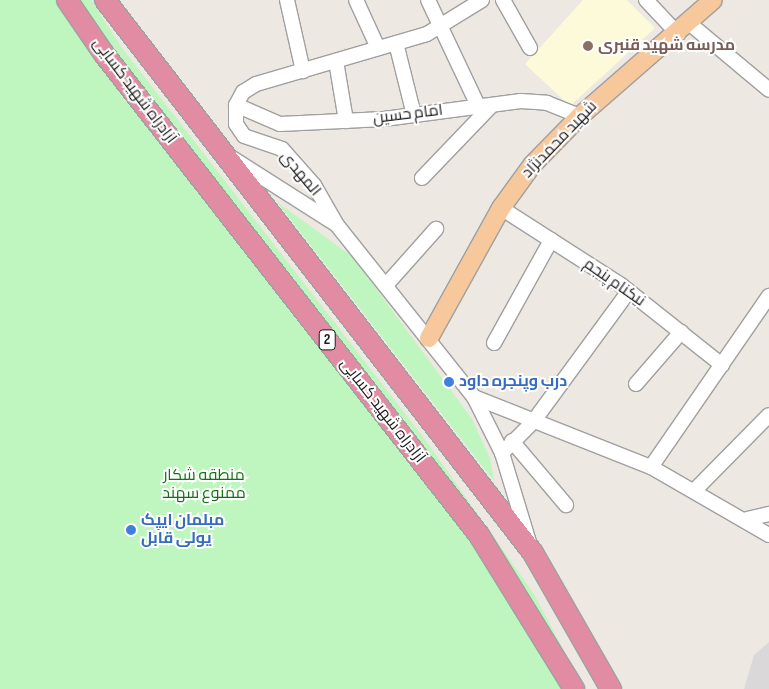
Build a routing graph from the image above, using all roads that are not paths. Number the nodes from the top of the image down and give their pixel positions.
1 (67, 0) edge
2 (105, 0) edge
3 (287, 0) edge
4 (356, 0) edge
5 (428, 0) edge
6 (482, 0) edge
7 (503, 0) edge
8 (646, 0) edge
9 (714, 0) edge
10 (440, 26) junction
11 (683, 28) junction
12 (396, 43) junction
13 (378, 48) junction
14 (530, 48) dead end
15 (336, 61) junction
16 (303, 70) junction
17 (769, 90) edge
18 (236, 105) junction
19 (485, 105) junction
20 (414, 115) junction
21 (580, 116) junction
22 (346, 121) junction
23 (221, 152) junction
24 (422, 178) dead end
25 (501, 208) junction
26 (337, 225) junction
27 (436, 229) dead end
28 (550, 240) junction
29 (387, 284) junction
30 (630, 291) junction
31 (769, 296) edge
32 (681, 332) junction
33 (429, 338) junction
34 (494, 343) dead end
35 (722, 364) junction
36 (636, 384) dead end
37 (474, 397) junction
38 (769, 415) edge
39 (533, 422) junction
40 (512, 441) junction
41 (502, 453) junction
42 (651, 467) junction
43 (695, 490) junction
44 (566, 505) dead end
45 (769, 514) edge
46 (746, 519) junction
47 (769, 535) edge
48 (533, 553) junction
49 (574, 689) edge
50 (611, 689) edge

1 - 49 highway, آزادراه شهید کسایی / 2
2 - 23 highway, آزادراه شهید کسایی / 2
3 - 16 street
4 - 13 street
5 - 10 street
6 - 10 street
7 - 14 street
8 - 11 street
9 - 11 main road, شهید محمدنژاد
10 - 12 street
10 - 19 street
11 - 17 street
11 - 21 main road, شهید محمدنژاد
12 - 13 street
12 - 20 street
13 - 15 street
15 - 16 street
15 - 22 street
16 - 18 street
18 - 22 street, امام حسین
18 - 26 street, المهدی
19 - 20 street, امام حسین
19 - 21 street, امام حسین
19 - 24 street
20 - 22 street, امام حسین
21 - 25 main road, شهید محمدنژاد
23 - 26 street
23 - 48 highway, آزادراه شهید کسایی / 2
25 - 28 street, نیکنام پنجم
25 - 33 main road, شهید محمدنژاد
26 - 29 street, المهدی
27 - 29 street
28 - 30 street, نیکنام پنجم
28 - 34 street
29 - 33 street, المهدی
30 - 32 street, نیکنام پنجم
30 - 39 street
31 - 35 street
32 - 35 street, نیکنام پنجم
32 - 36 street
33 - 37 street, المهدی
35 - 42 street
37 - 39 street
37 - 41 street, المهدی
38 - 43 street
39 - 40 street
39 - 42 street
40 - 41 street
40 - 44 street
41 - 48 street, المهدی
42 - 43 street
43 - 46 street
45 - 46 street
46 - 47 street
48 - 50 highway, آزادراه شهید کسایی / 2

